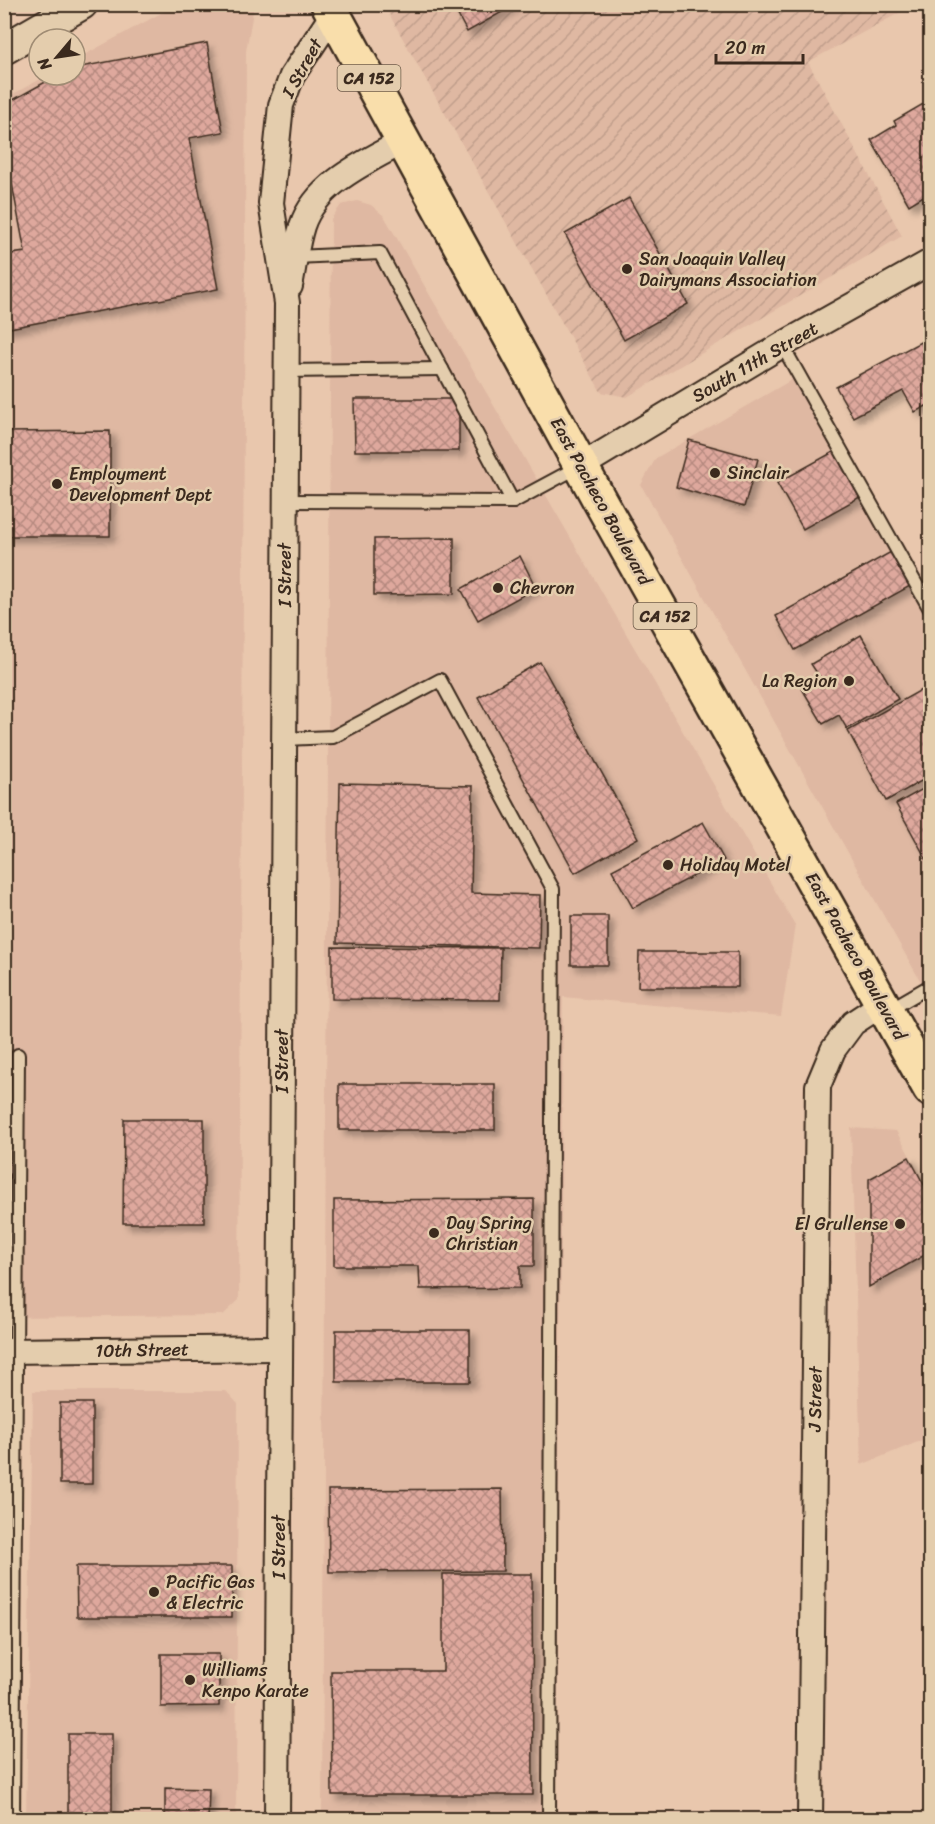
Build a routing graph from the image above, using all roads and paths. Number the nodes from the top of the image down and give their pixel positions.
1 (82, 4) edge
2 (331, 9) edge
3 (4, 50) edge
4 (404, 141) junction
5 (296, 257) junction
6 (930, 262) edge
7 (286, 303) junction
8 (782, 345) junction
9 (442, 369) junction
10 (286, 370) junction
11 (581, 466) junction
12 (285, 501) junction
13 (513, 502) junction
14 (930, 609) edge
15 (284, 739) junction
16 (930, 986) edge
17 (885, 1007) junction
18 (18, 1055) dead end
19 (930, 1089) edge
20 (280, 1348) junction
21 (10, 1351) edge
22 (13, 1820) edge
23 (277, 1820) edge
24 (549, 1820) edge
25 (810, 1820) edge

1 - 3 street
2 - 4 highway, East Pacheco Boulevard / CA 152
2 - 7 street, I Street
4 - 5 street, I Street
4 - 11 highway, East Pacheco Boulevard / CA 152
5 - 7 street, I Street
5 - 9 lane
6 - 8 street, South 11th Street
7 - 10 street, I Street
8 - 11 street, South 11th Street
8 - 14 lane
9 - 10 lane
9 - 13 lane
10 - 12 street, I Street
11 - 13 lane
11 - 17 highway, East Pacheco Boulevard / CA 152
12 - 13 lane
12 - 15 street, I Street
15 - 20 street, I Street
15 - 24 lane
16 - 17 lane
17 - 19 highway, East Pacheco Boulevard / CA 152
17 - 25 street, J Street
18 - 21 lane
20 - 21 street, 10th Street
20 - 23 street, I Street
21 - 22 lane

